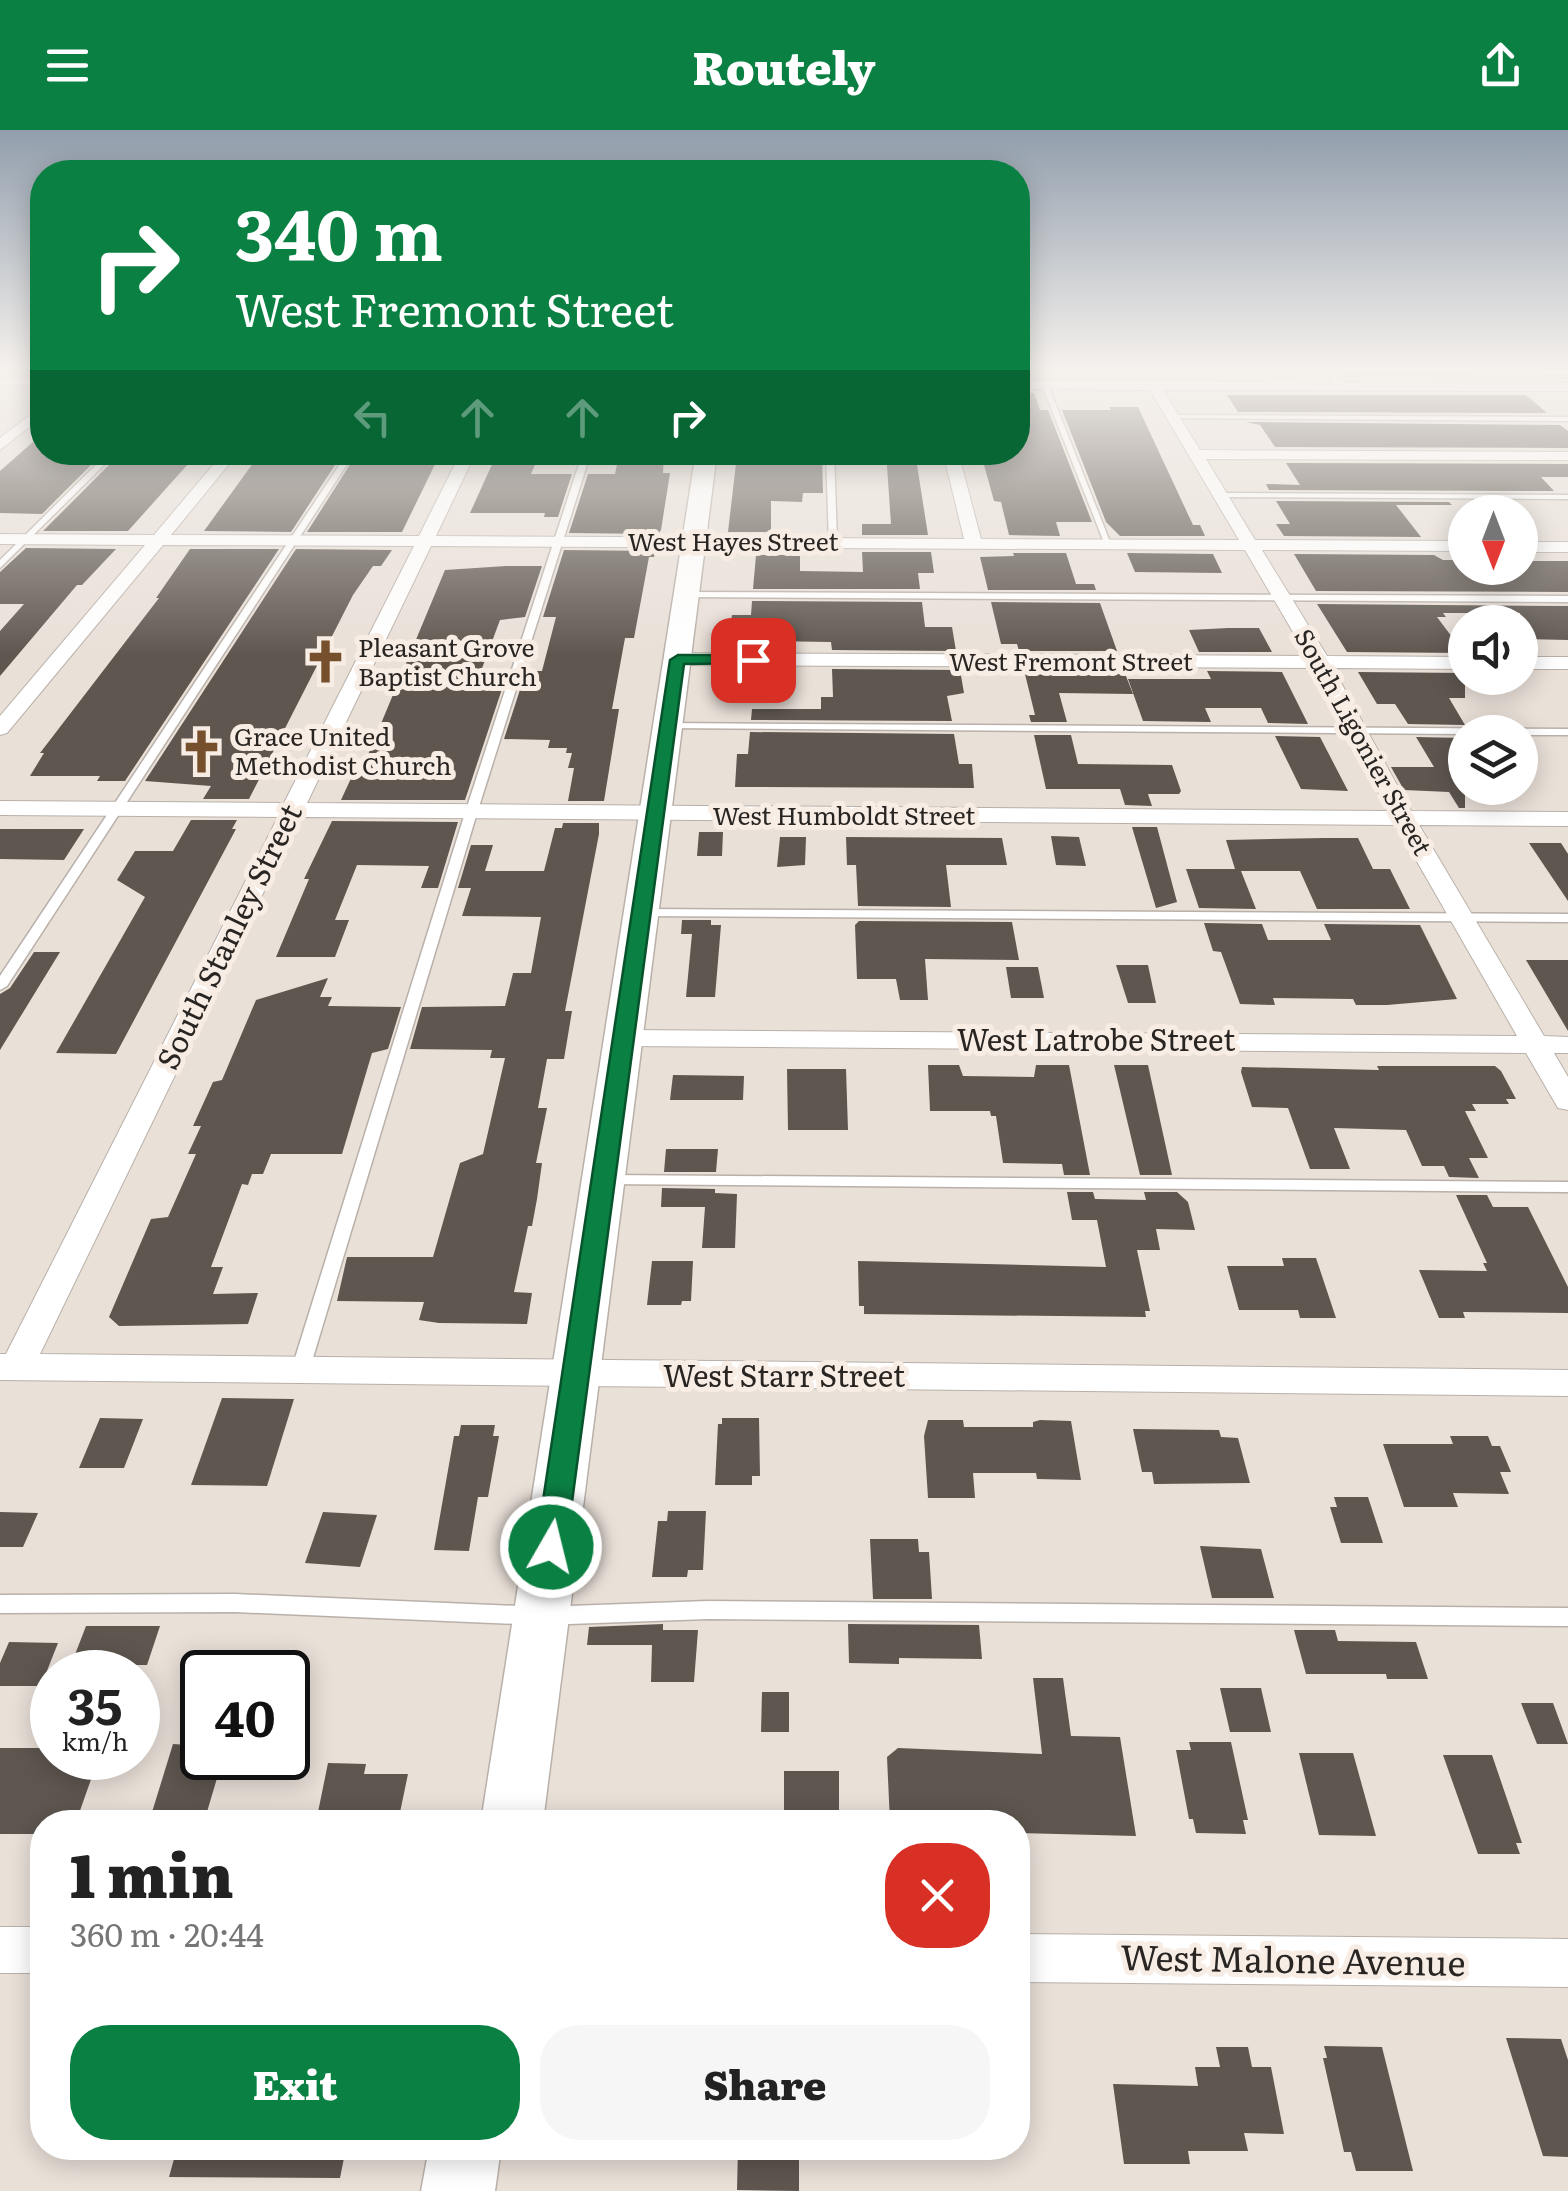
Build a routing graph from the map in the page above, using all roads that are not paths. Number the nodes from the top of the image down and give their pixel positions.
1 (1077, 463) edge
2 (1201, 463) edge
3 (101, 465) edge
4 (221, 465) edge
5 (344, 465) edge
6 (463, 465) edge
7 (582, 465) edge
8 (705, 465) edge
9 (830, 465) edge
10 (953, 465) edge
11 (1220, 495) junction
12 (1568, 497) edge
13 (0, 539) edge
14 (28, 539) junction
15 (158, 540) junction
16 (295, 540) junction
17 (426, 540) junction
18 (559, 541) junction
19 (695, 542) junction
20 (833, 543) junction
21 (974, 544) junction
22 (1110, 545) junction
23 (1250, 545) junction
24 (1448, 546) edge
25 (1538, 547) edge
26 (1568, 547) edge
27 (0, 565) edge
28 (687, 595) junction
29 (1282, 598) junction
30 (1568, 599) edge
31 (678, 660) junction
32 (1321, 663) junction
33 (1448, 663) edge
34 (1538, 663) edge
35 (1568, 663) edge
36 (668, 726) junction
37 (0, 730) edge
38 (1357, 731) junction
39 (1568, 732) edge
40 (0, 808) edge
41 (114, 810) junction
42 (292, 812) junction
43 (471, 814) junction
44 (656, 815) junction
45 (1404, 819) junction
46 (1568, 819) edge
47 (642, 913) junction
48 (1462, 918) junction
49 (1568, 918) edge
50 (0, 986) edge
51 (624, 1038) junction
52 (1537, 1044) junction
53 (1568, 1045) edge
54 (1568, 1101) edge
55 (604, 1180) junction
56 (1568, 1187) edge
57 (8, 1368) edge
58 (300, 1371) junction
59 (575, 1375) junction
60 (1568, 1384) edge
61 (0, 1604) edge
62 (541, 1616) junction
63 (1568, 1618) edge
64 (514, 1810) edge
65 (0, 1950) edge
66 (30, 1950) edge
67 (1030, 1958) edge
68 (1568, 1964) edge
69 (463, 2160) edge
70 (458, 2191) edge

1 - 22 lane
2 - 11 street, South Ligonier Street
3 - 14 lane
4 - 15 street
5 - 16 lane
6 - 17 street, South Stanley Street
7 - 18 lane
8 - 19 street
9 - 20 lane
10 - 21 street
11 - 12 lane
11 - 23 street, South Ligonier Street
13 - 14 street, West Hayes Street
14 - 15 street, West Hayes Street
14 - 27 lane
15 - 16 street, West Hayes Street
15 - 37 street
16 - 17 street, West Hayes Street
16 - 41 lane
17 - 18 street, West Hayes Street
17 - 42 street, South Stanley Street
18 - 19 street, West Hayes Street
18 - 43 lane
19 - 20 street, West Hayes Street
19 - 28 street
20 - 21 street, West Hayes Street
21 - 22 street, West Hayes Street
22 - 23 street, West Hayes Street
23 - 24 street, West Hayes Street
23 - 29 street, South Ligonier Street
25 - 26 street
28 - 29 lane
28 - 31 street
29 - 30 lane
29 - 32 street, South Ligonier Street
31 - 32 street, West Fremont Street
31 - 36 street
32 - 33 street, West Fremont Street
32 - 38 street, South Ligonier Street
34 - 35 street
36 - 38 lane
36 - 44 street
38 - 39 lane
38 - 45 street, South Ligonier Street
40 - 41 street, West Humboldt Street
41 - 42 street, West Humboldt Street
41 - 50 lane
42 - 43 street, West Humboldt Street
42 - 57 street, South Stanley Street
43 - 44 street, West Humboldt Street
43 - 58 lane
44 - 45 street, West Humboldt Street
44 - 47 street
45 - 46 street, West Humboldt Street
45 - 48 street, South Ligonier Street
47 - 48 lane
47 - 51 street
48 - 49 lane
48 - 52 street, South Ligonier Street
51 - 52 street, West Latrobe Street
51 - 55 street
52 - 53 street, West Latrobe Street
52 - 54 street, South Ligonier Street
55 - 56 lane
55 - 59 street
57 - 58 street, West Starr Street
58 - 59 street, West Starr Street
59 - 60 street, West Starr Street
59 - 62 street
61 - 62 lane
62 - 63 lane
62 - 64 street
65 - 66 street
67 - 68 street, West Malone Avenue
69 - 70 street

